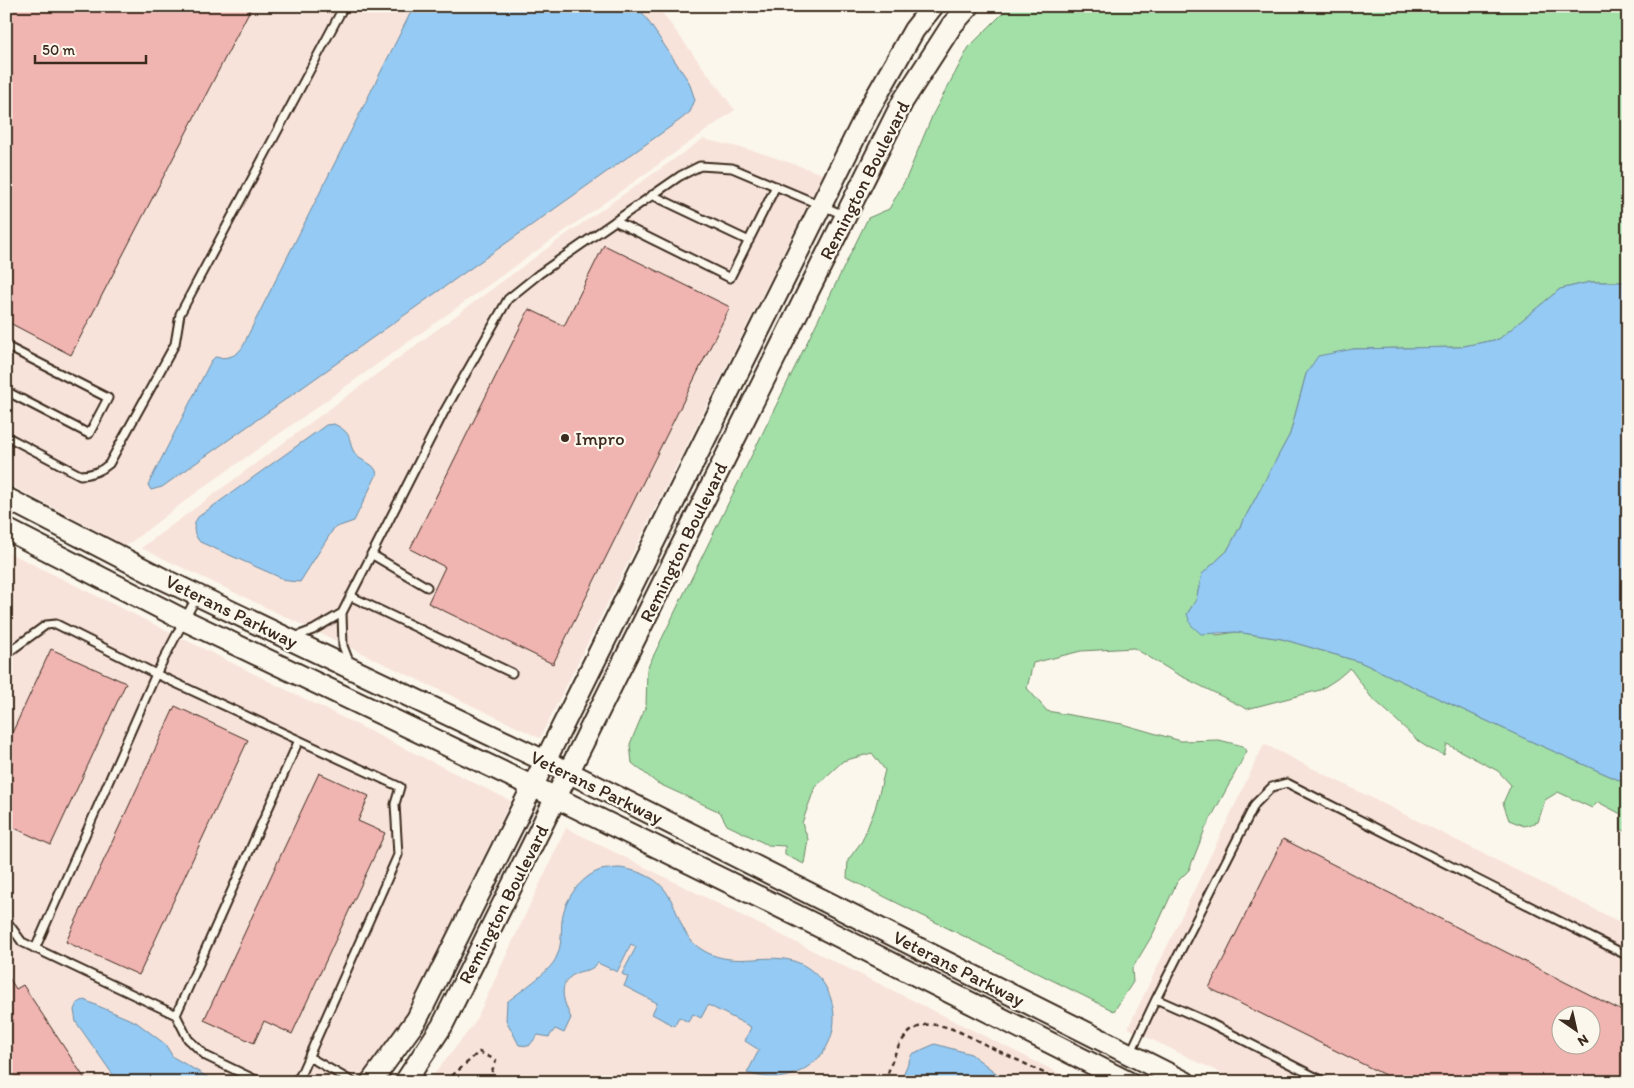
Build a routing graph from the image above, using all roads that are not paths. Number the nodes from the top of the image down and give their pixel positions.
1 (344, 6) edge
2 (933, 6) edge
3 (969, 6) edge
4 (776, 186) junction
5 (652, 195) junction
6 (822, 205) junction
7 (846, 216) junction
8 (615, 221) junction
9 (748, 241) junction
10 (6, 346) edge
11 (6, 390) edge
12 (6, 436) edge
13 (6, 498) edge
14 (6, 529) edge
15 (371, 554) junction
16 (428, 587) dead end
17 (198, 595) junction
18 (350, 596) junction
19 (342, 612) junction
20 (184, 620) junction
21 (288, 639) junction
22 (6, 654) edge
23 (352, 669) junction
24 (156, 674) junction
25 (512, 674) dead end
26 (299, 740) junction
27 (546, 762) junction
28 (568, 772) junction
29 (534, 787) junction
30 (556, 798) junction
31 (6, 920) edge
32 (35, 949) junction
33 (1628, 956) edge
34 (1156, 999) junction
35 (176, 1015) junction
36 (1129, 1054) junction
37 (309, 1057) junction
38 (260, 1082) edge
39 (294, 1082) edge
40 (353, 1082) edge
41 (371, 1082) edge
42 (405, 1082) edge
43 (1128, 1082) edge
44 (1185, 1082) edge
45 (1325, 1082) edge

1 - 12 lane
2 - 6 main road, Remington Boulevard
3 - 7 main road, Remington Boulevard
4 - 5 lane
4 - 6 lane
4 - 9 lane
5 - 8 lane
5 - 9 lane
6 - 7 lane
6 - 27 main road, Remington Boulevard
7 - 28 main road, Remington Boulevard
8 - 9 lane
8 - 15 lane
10 - 11 lane
13 - 17 main road, Veterans Parkway
14 - 20 main road, Veterans Parkway
15 - 16 lane
15 - 18 lane
17 - 20 lane
17 - 21 main road, Veterans Parkway
18 - 19 lane
18 - 25 lane
19 - 21 lane
19 - 23 lane
20 - 24 lane
20 - 29 main road, Veterans Parkway
21 - 23 main road, Veterans Parkway
22 - 24 lane
23 - 27 main road, Veterans Parkway
24 - 26 lane
24 - 32 lane
26 - 35 lane
26 - 37 lane
27 - 28 main road, Veterans Parkway
27 - 29 main road, Remington Boulevard
28 - 30 main road, Remington Boulevard
28 - 36 main road, Veterans Parkway
29 - 30 main road, Veterans Parkway
29 - 41 main road, Remington Boulevard
30 - 42 main road, Remington Boulevard
30 - 43 main road, Veterans Parkway
31 - 32 lane
32 - 35 lane
33 - 34 lane
34 - 36 lane
34 - 45 lane
35 - 38 lane
36 - 44 main road, Veterans Parkway
37 - 39 lane
37 - 40 lane

